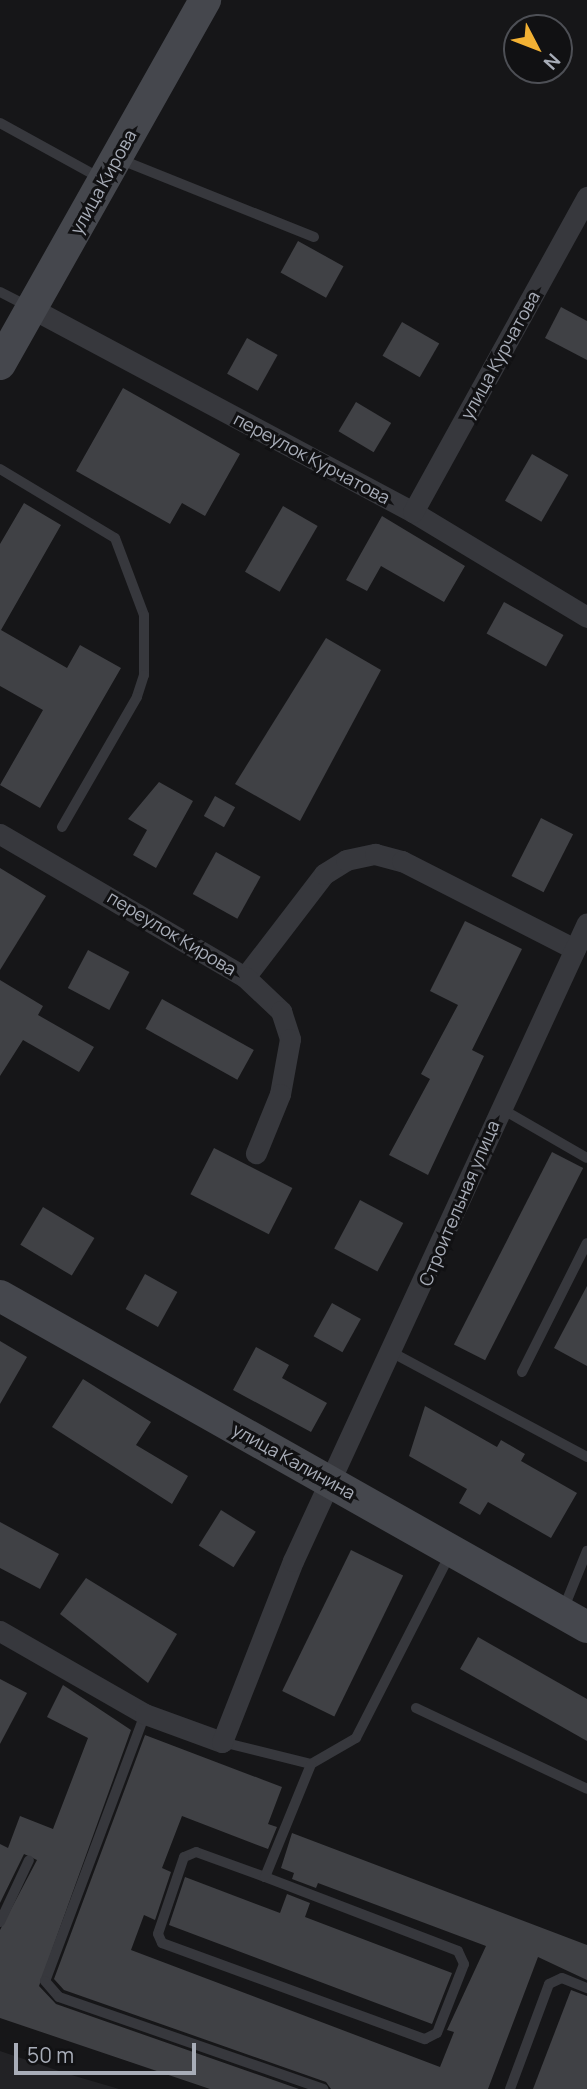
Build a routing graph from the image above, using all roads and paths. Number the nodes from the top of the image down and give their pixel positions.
1 (205, 0) edge
2 (0, 122) edge
3 (110, 169) junction
4 (587, 197) edge
5 (314, 237) dead end
6 (0, 292) edge
7 (31, 308) junction
8 (0, 364) edge
9 (0, 469) edge
10 (413, 512) junction
11 (587, 617) edge
12 (62, 827) dead end
13 (0, 834) edge
14 (586, 926) edge
15 (575, 949) junction
16 (245, 977) junction
17 (500, 1108) junction
18 (256, 1153) dead end
19 (587, 1158) edge
20 (587, 1243) edge
21 (0, 1296) edge
22 (393, 1353) junction
23 (522, 1372) dead end
24 (587, 1457) edge
25 (331, 1482) junction
26 (452, 1550) junction
27 (587, 1551) edge
28 (574, 1619) edge
29 (0, 1631) edge
30 (416, 1708) dead end
31 (145, 1714) junction
32 (222, 1742) junction
33 (310, 1764) junction
34 (587, 1789) edge
35 (29, 1860) dead end
36 (265, 1877) junction
37 (0, 1922) edge
38 (587, 1988) edge
39 (323, 2089) edge
40 (510, 2089) edge

1 - 3 street, улица Кирова
2 - 3 lane
3 - 5 lane
3 - 7 street, улица Кирова
4 - 10 street, улица Курчатова
6 - 7 lane
7 - 8 street, улица Кирова
7 - 10 street, переулок Курчатова
9 - 12 lane
10 - 11 street, переулок Курчатова
13 - 16 street, переулок Кирова
14 - 15 street, Строительная улица
15 - 16 street, переулок Кирова
15 - 17 street, Строительная улица
16 - 18 street
17 - 19 lane
17 - 22 street, Строительная улица
20 - 23 lane
21 - 25 street, улица Калинина
22 - 24 lane
22 - 25 street, Строительная улица
25 - 26 street, улица Калинина
25 - 32 street, Строительная улица
26 - 28 street, улица Калинина
26 - 33 lane
27 - 28 lane
29 - 31 street
30 - 34 lane
31 - 32 street
31 - 39 lane
32 - 33 lane
33 - 36 lane
35 - 37 lane
36 - 36 lane
38 - 40 lane

